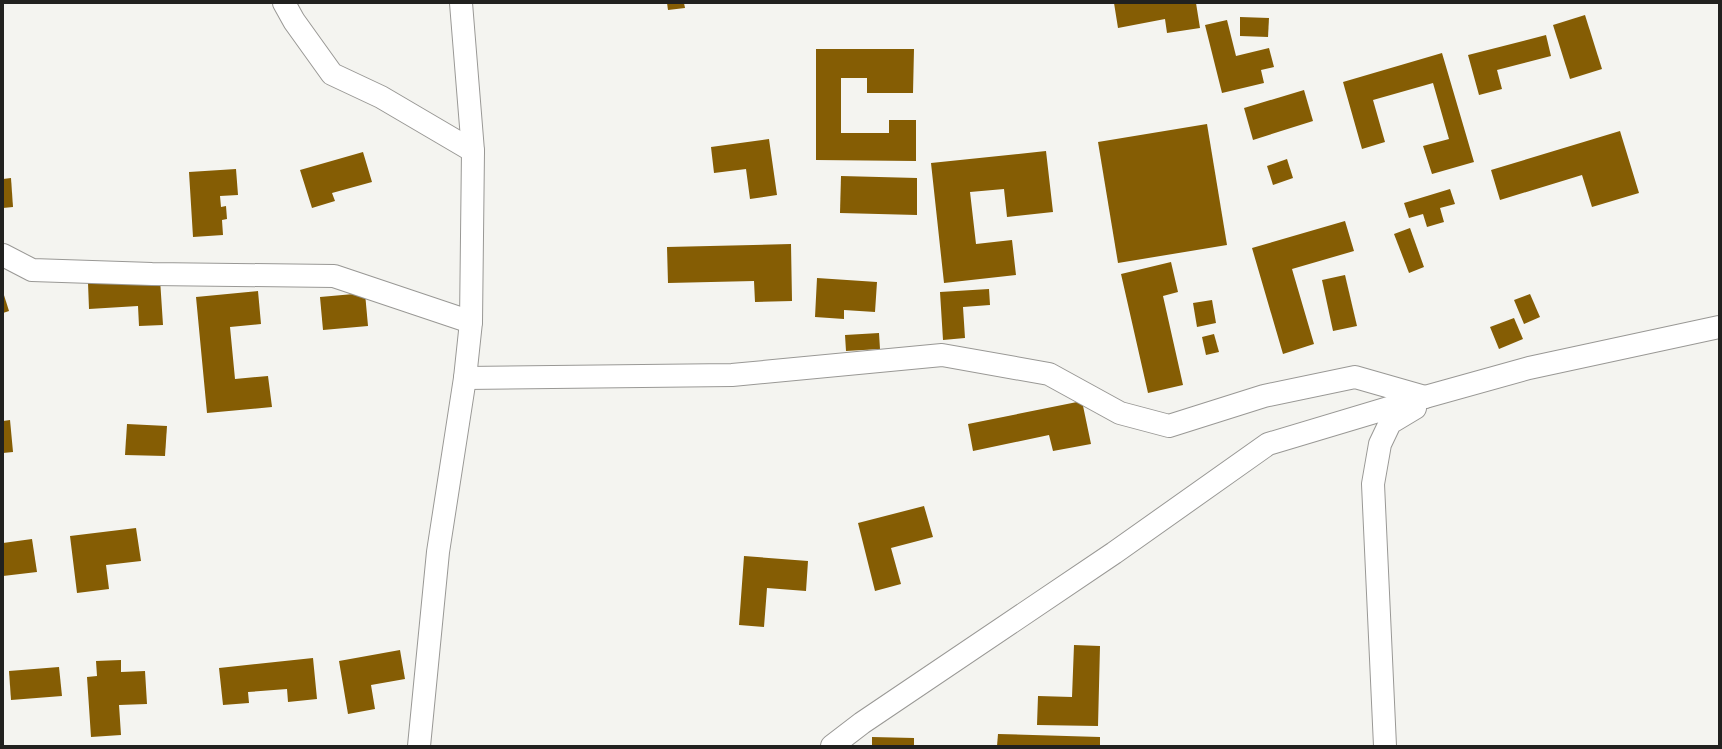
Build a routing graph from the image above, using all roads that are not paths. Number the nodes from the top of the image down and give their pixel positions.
1 (284, 3) edge
2 (461, 3) edge
3 (473, 151) junction
4 (3, 255) edge
5 (471, 322) junction
6 (1719, 327) edge
7 (465, 378) junction
8 (1434, 394) junction
9 (419, 746) edge
10 (832, 746) edge
11 (1385, 746) edge

1 - 3 street
2 - 3 street
3 - 5 street
4 - 5 street
5 - 7 street
6 - 8 street
7 - 8 street
7 - 9 street
8 - 10 street
8 - 11 street

